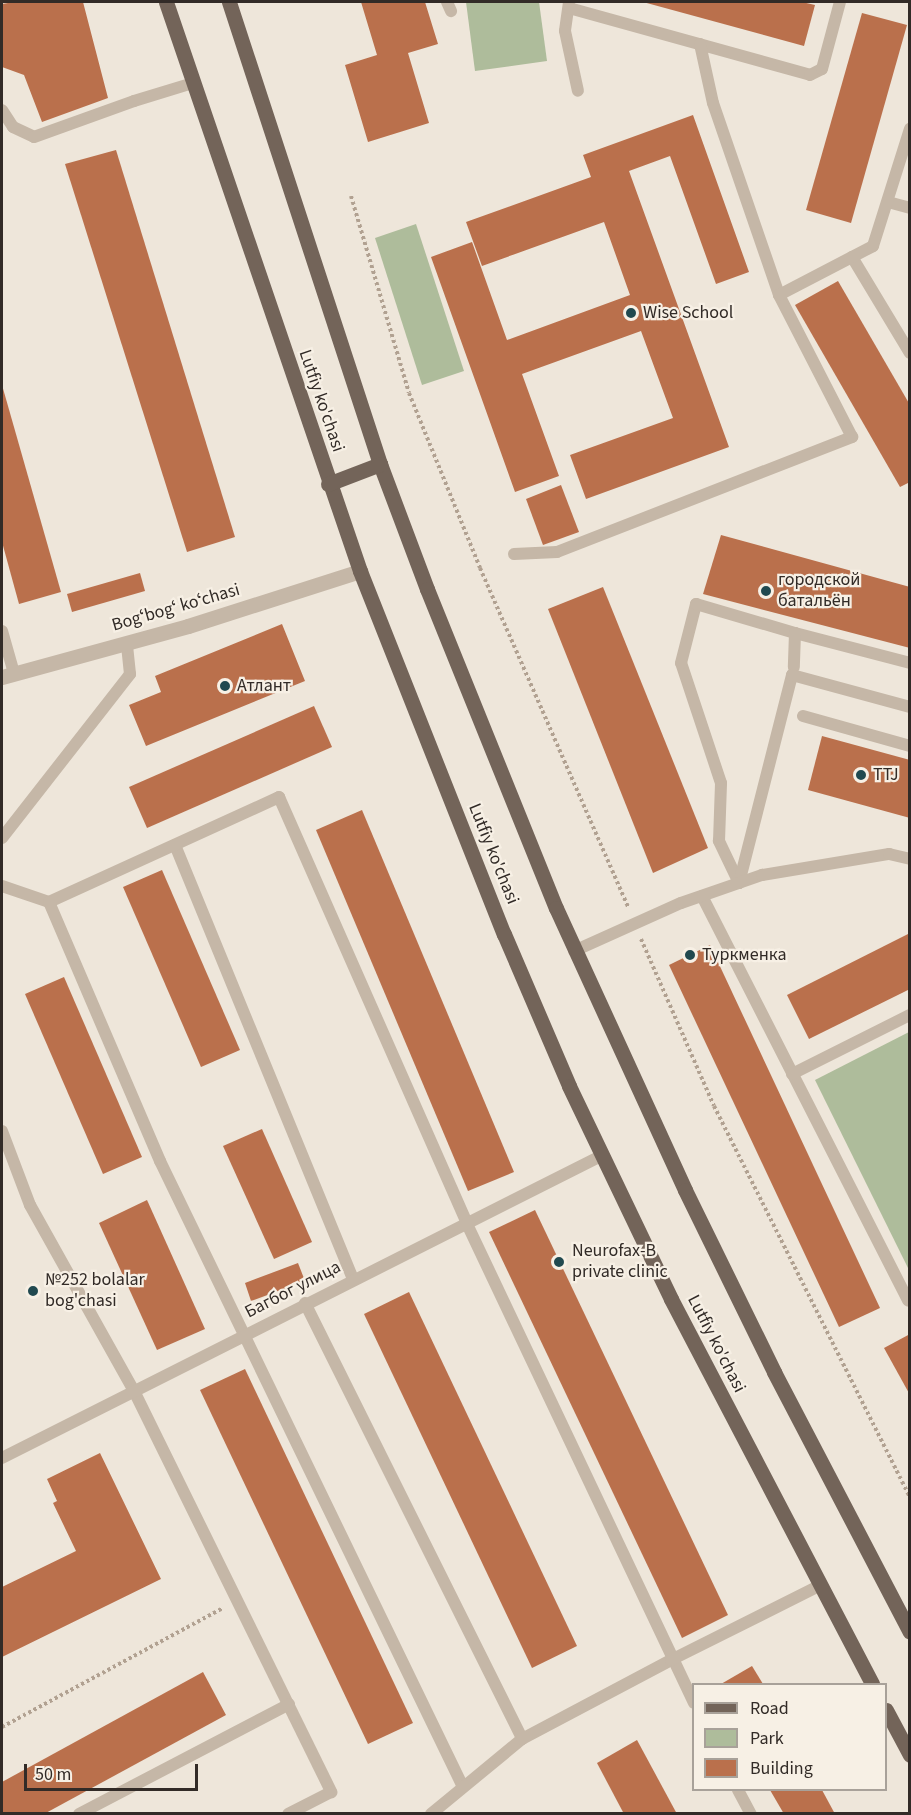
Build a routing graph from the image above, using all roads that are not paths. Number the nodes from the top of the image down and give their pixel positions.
1 (166, 2) edge
2 (229, 2) edge
3 (840, 2) edge
4 (569, 5) edge
5 (700, 44) junction
6 (193, 83) junction
7 (578, 91) dead end
8 (2, 110) edge
9 (7, 129) edge
10 (909, 129) edge
11 (888, 202) junction
12 (909, 208) edge
13 (852, 256) junction
14 (779, 295) junction
15 (909, 353) edge
16 (380, 464) junction
17 (328, 484) junction
18 (514, 554) dead end
19 (360, 571) junction
20 (2, 631) edge
21 (795, 633) junction
22 (126, 643) junction
23 (909, 663) edge
24 (794, 667) dead end
25 (8, 675) edge
26 (909, 707) edge
27 (803, 716) dead end
28 (909, 746) edge
29 (2, 838) edge
30 (176, 845) junction
31 (909, 859) edge
32 (739, 883) junction
33 (2, 886) edge
34 (702, 896) junction
35 (49, 902) junction
36 (574, 951) junction
37 (909, 1014) edge
38 (792, 1074) junction
39 (2, 1131) edge
40 (601, 1156) junction
41 (467, 1224) junction
42 (353, 1280) junction
43 (908, 1301) dead end
44 (305, 1303) junction
45 (243, 1336) junction
46 (135, 1393) junction
47 (2, 1458) edge
48 (819, 1586) junction
49 (909, 1632) edge
50 (671, 1660) junction
51 (871, 1683) edge
52 (692, 1701) edge
53 (289, 1704) junction
54 (887, 1714) edge
55 (522, 1739) junction
56 (909, 1755) edge
57 (463, 1787) junction
58 (739, 1791) edge
59 (79, 1814) edge
60 (288, 1814) edge
61 (431, 1814) edge
62 (751, 1814) edge

1 - 6 main road, Lutfiy ko'chasi
2 - 16 main road, Lutfiy ko'chasi
3 - 5 lane
4 - 5 lane
4 - 7 lane
5 - 14 lane
6 - 9 lane
6 - 17 main road, Lutfiy ko'chasi
8 - 9 lane
10 - 11 lane
11 - 12 lane
11 - 13 lane
13 - 14 lane
13 - 15 lane
14 - 18 lane
16 - 17 main road
16 - 36 main road, Lutfiy ko'chasi
17 - 19 main road, Lutfiy ko'chasi
19 - 22 street, Bogʻbogʻ koʻchasi
19 - 40 main road, Lutfiy ko'chasi
20 - 25 lane
21 - 23 lane
21 - 24 lane
21 - 32 lane
22 - 25 street, Bogʻbogʻ koʻchasi
22 - 29 lane
26 - 32 lane
27 - 28 lane
30 - 35 lane
30 - 41 lane
30 - 42 lane
31 - 32 lane
32 - 34 lane
33 - 35 lane
34 - 36 lane
34 - 38 lane
35 - 45 lane
36 - 49 main road, Lutfiy ko'chasi
37 - 38 lane
38 - 43 lane
39 - 46 lane
40 - 41 lane, Багбог улица
40 - 48 main road, Lutfiy ko'chasi
41 - 42 lane, Багбог улица
41 - 50 lane
42 - 44 lane, Багбог улица
44 - 45 lane, Багбог улица
44 - 55 lane
45 - 46 lane, Багбог улица
45 - 57 lane
46 - 47 lane, Багбог улица
46 - 53 lane
48 - 50 lane
48 - 51 main road, Lutfiy ko'chasi
50 - 52 lane
50 - 55 lane
53 - 59 lane
53 - 60 lane
54 - 56 main road
55 - 57 lane
57 - 61 lane
58 - 62 lane

